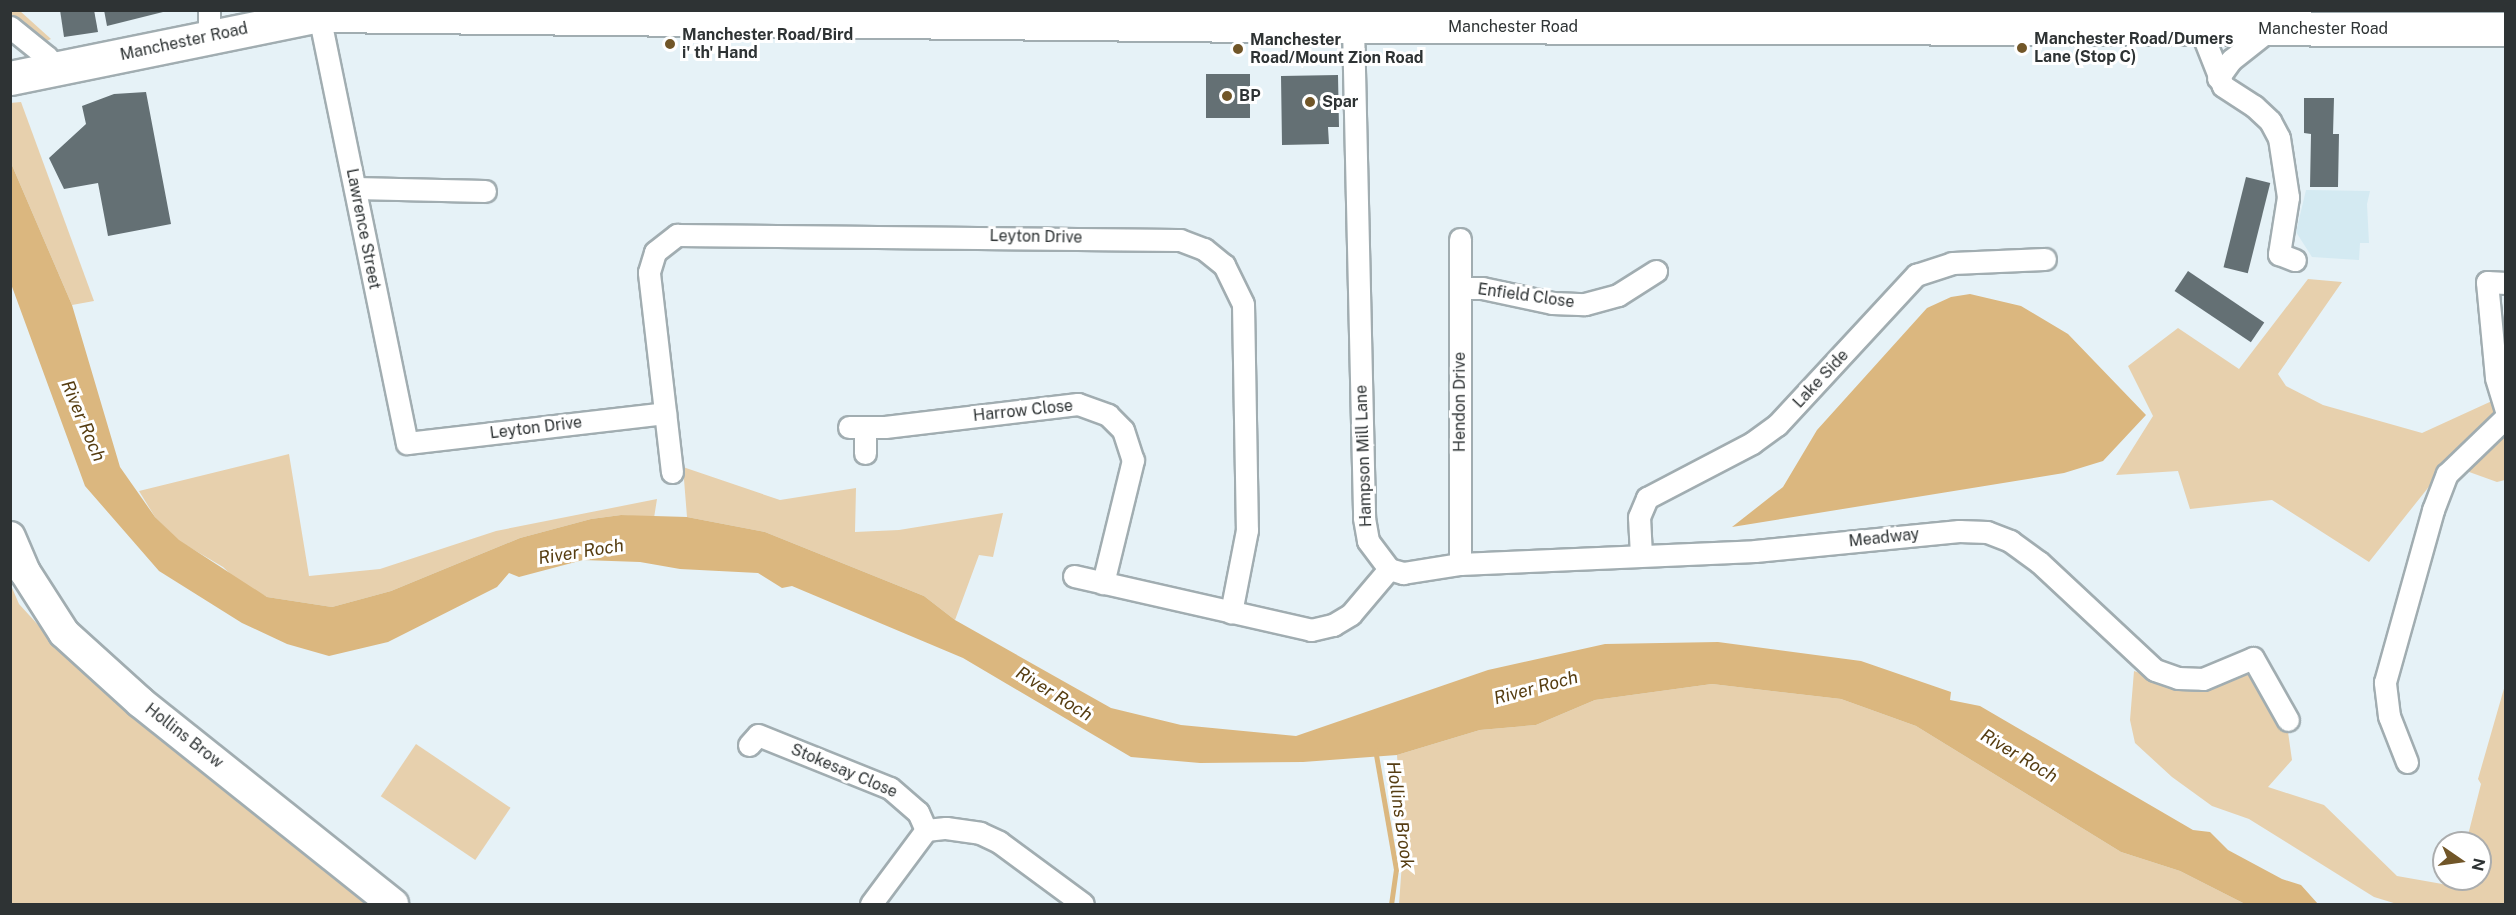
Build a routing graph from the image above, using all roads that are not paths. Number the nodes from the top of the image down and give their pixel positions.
1 (371, 12) edge
2 (522, 14) edge
3 (319, 15) junction
4 (775, 15) edge
5 (893, 16) edge
6 (2152, 19) edge
7 (1810, 20) edge
8 (1375, 21) edge
9 (2279, 23) edge
10 (209, 24) edge
11 (10, 27) edge
12 (2200, 28) junction
13 (2505, 29) edge
14 (28, 75) edge
15 (2218, 78) junction
16 (355, 188) junction
17 (485, 191) dead end
18 (1460, 239) dead end
19 (2045, 259) dead end
20 (2295, 260) dead end
21 (1656, 271) dead end
22 (2496, 282) edge
23 (1460, 288) junction
24 (2505, 410) edge
25 (665, 413) junction
26 (2505, 417) edge
27 (407, 443) joint
28 (865, 453) dead end
29 (672, 472) dead end
30 (10, 537) edge
31 (1641, 555) junction
32 (1460, 564) junction
33 (1389, 569) junction
34 (1074, 576) dead end
35 (1103, 583) junction
36 (1231, 612) junction
37 (2288, 720) dead end
38 (749, 745) dead end
39 (2407, 762) dead end
40 (926, 830) junction
41 (393, 904) edge
42 (871, 904) edge
43 (1083, 904) edge

1 - 2 highway, Manchester Road
1 - 3 highway, Manchester Road
2 - 4 highway, Manchester Road
3 - 10 highway, Manchester Road
3 - 16 street, Lawrence Street
4 - 5 highway, Manchester Road
5 - 8 highway, Manchester Road
6 - 7 highway, Manchester Road
6 - 12 highway, Manchester Road
7 - 8 highway, Manchester Road
8 - 33 street, Hampson Mill Lane
9 - 12 highway, Manchester Road
9 - 13 highway, Manchester Road
9 - 15 street
10 - 14 highway, Manchester Road
11 - 14 street
12 - 15 street
15 - 20 street
16 - 17 street
16 - 27 street, Lawrence Street
18 - 23 street, Hendon Drive
19 - 31 street, Lake Side
21 - 23 street, Enfield Close
22 - 24 street
23 - 32 street, Hendon Drive
25 - 27 street, Leyton Drive
25 - 29 street, Leyton Drive
25 - 36 street, Leyton Drive
26 - 39 street
28 - 35 street, Harrow Close
30 - 41 street, Hollins Brow
31 - 32 street, Meadway
31 - 37 street, Meadway
32 - 33 street, Meadway
33 - 36 street
34 - 35 street
35 - 36 street
38 - 40 street, Stokesay Close
40 - 42 street
40 - 43 street

